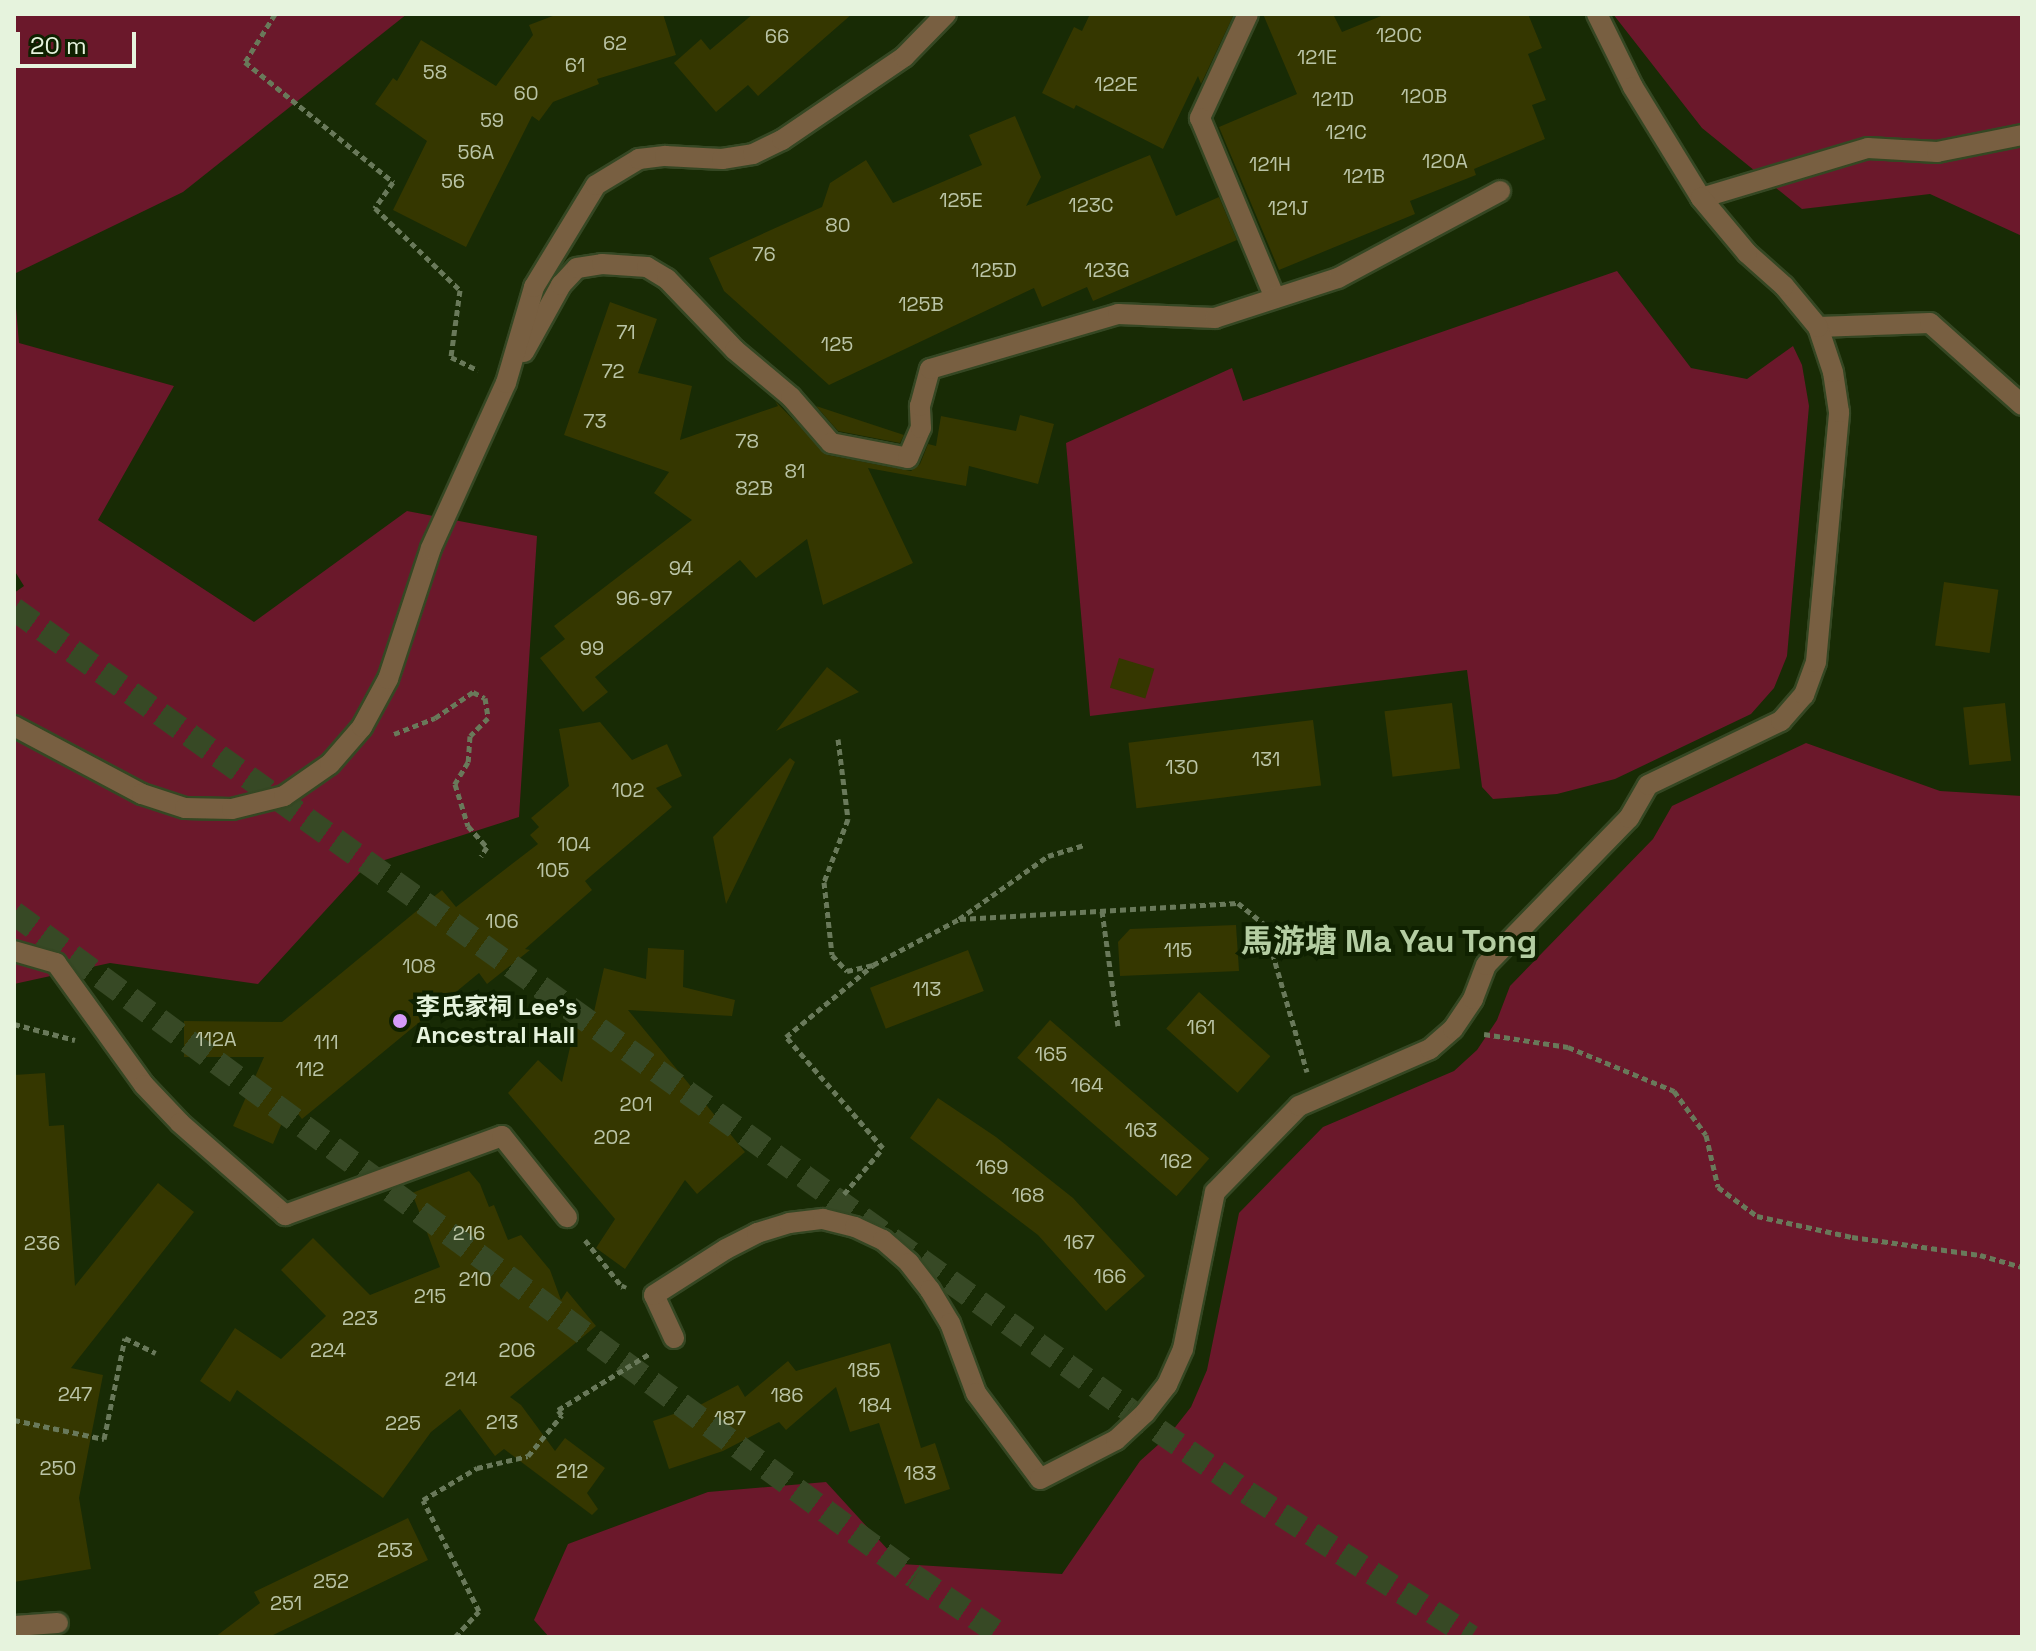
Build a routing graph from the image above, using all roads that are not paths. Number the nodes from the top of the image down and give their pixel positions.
1 (946, 14) edge
2 (1248, 14) edge
3 (1597, 14) edge
4 (2022, 135) edge
5 (1500, 191) dead end
6 (1701, 198) junction
7 (1275, 298) junction
8 (1818, 327) junction
9 (506, 383) junction
10 (2022, 405) edge
11 (14, 726) edge
12 (14, 951) edge
13 (567, 1217) road end
14 (674, 1338) road end
15 (58, 1623) dead end
16 (14, 1626) edge

1 - 9 street
2 - 7 street
3 - 6 street
4 - 6 street
5 - 7 street
6 - 8 street
7 - 9 street
8 - 10 street
8 - 14 street
9 - 11 street
12 - 13 street
15 - 16 street

